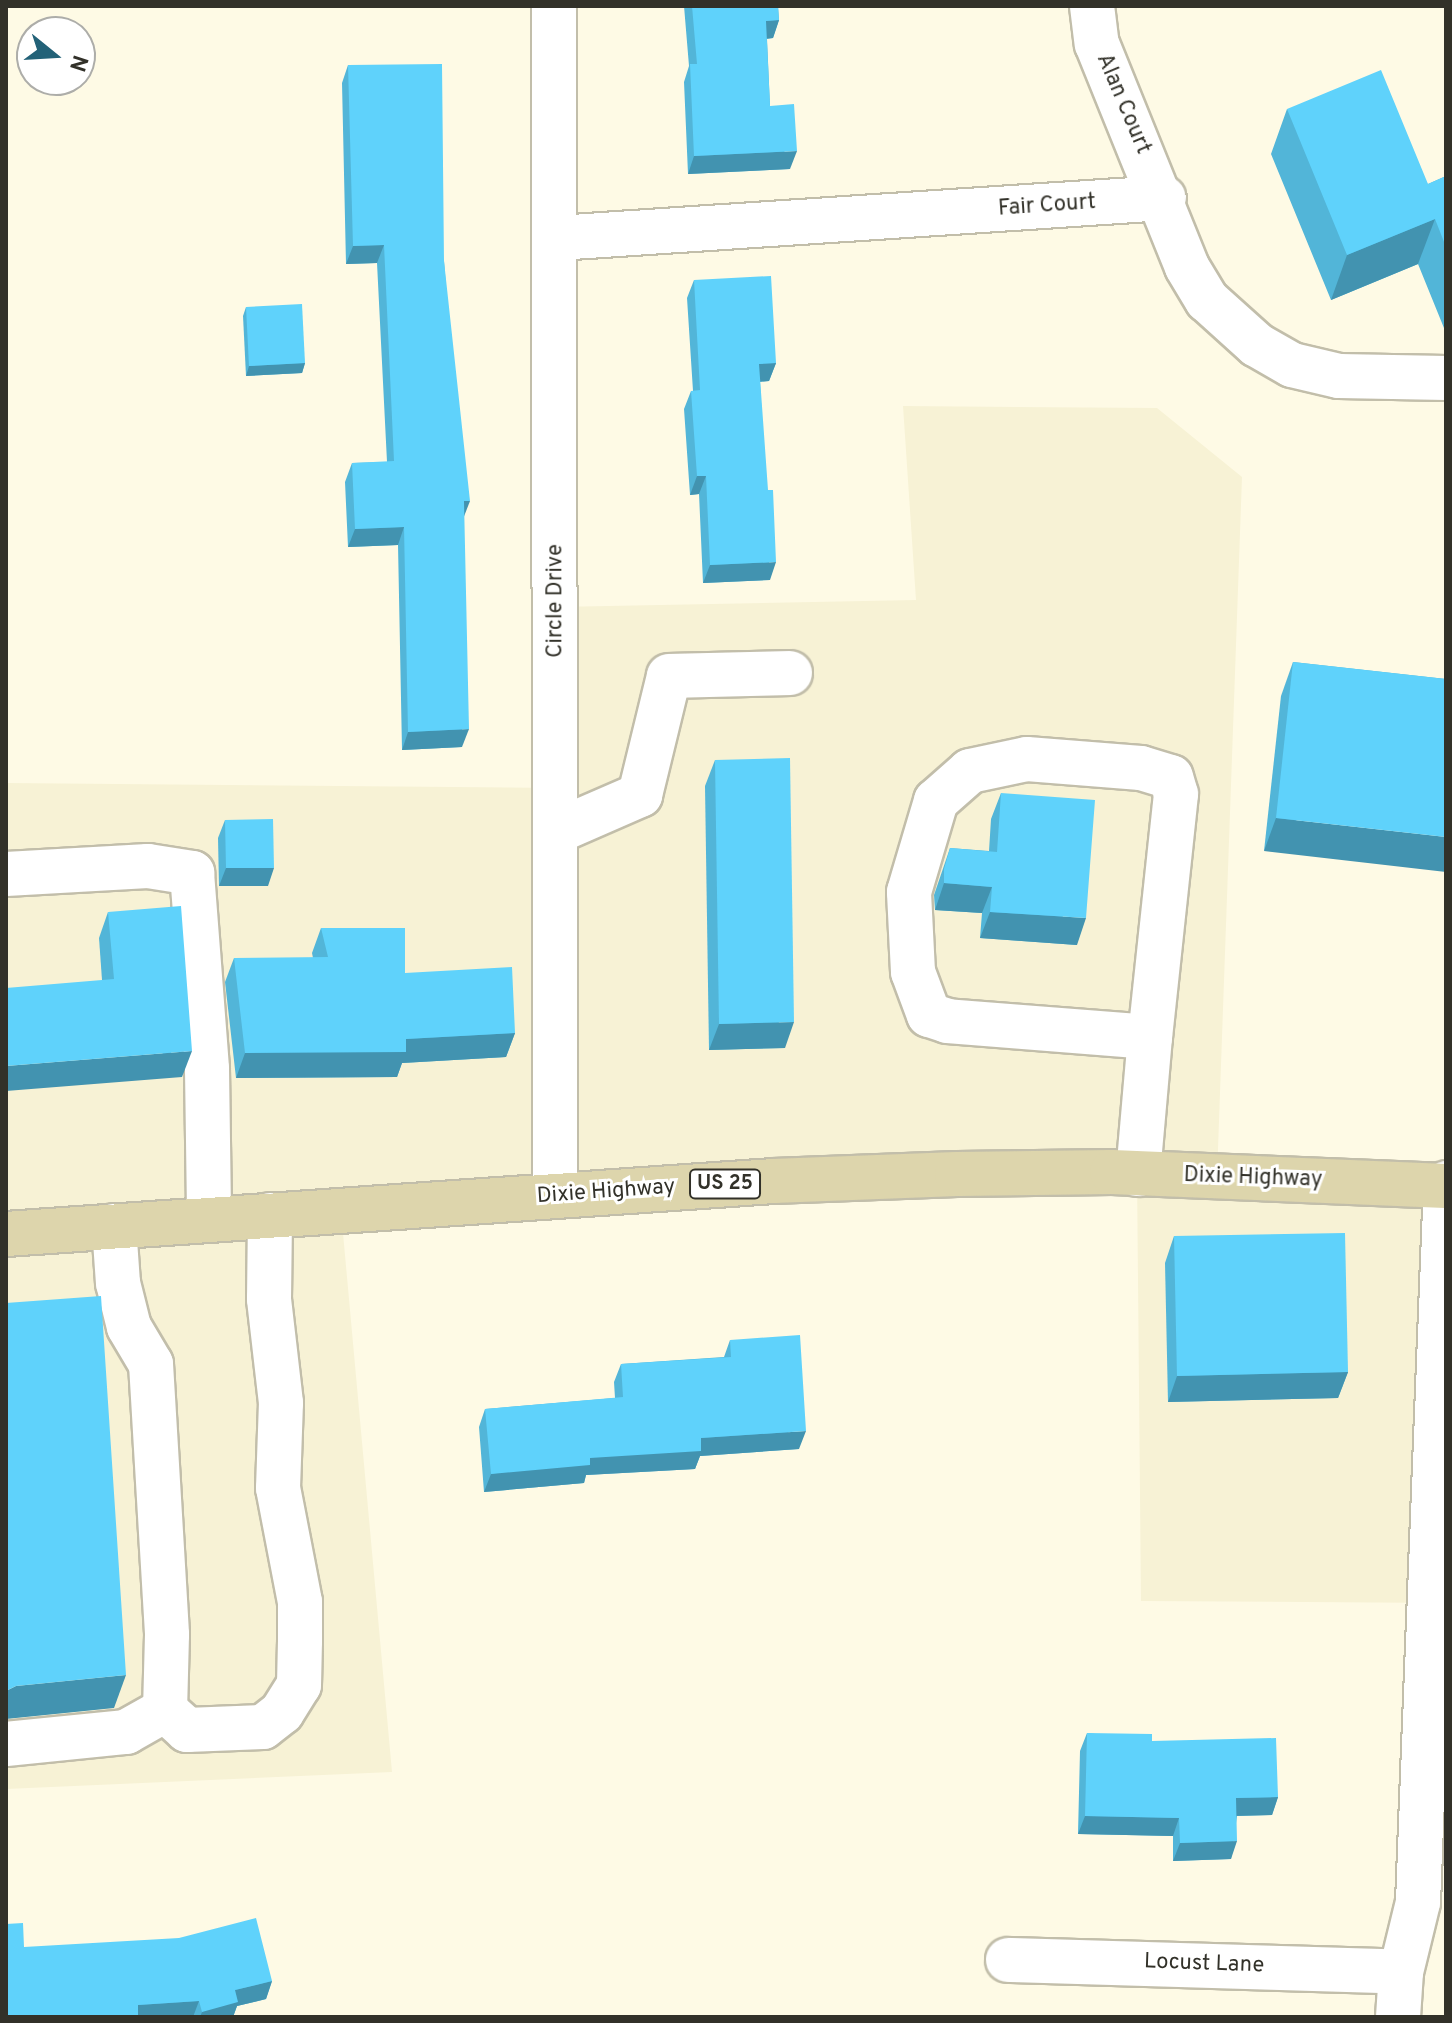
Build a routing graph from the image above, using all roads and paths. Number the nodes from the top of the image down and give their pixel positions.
1 (554, 6) edge
2 (1092, 6) edge
3 (1164, 198) junction
4 (557, 238) junction
5 (1446, 378) edge
6 (790, 673) dead end
7 (555, 832) junction
8 (6, 874) edge
9 (1150, 1037) junction
10 (1138, 1174) junction
11 (1446, 1185) edge
12 (555, 1195) junction
13 (270, 1215) junction
14 (209, 1219) junction
15 (114, 1226) junction
16 (6, 1234) edge
17 (165, 1710) junction
18 (6, 1744) edge
19 (1008, 1960) dead end
20 (1401, 1972) junction
21 (1398, 2017) edge

1 - 4 street, Circle Drive
2 - 3 street, Alan Court
3 - 4 street, Fair Court
3 - 5 street
4 - 7 street, Circle Drive
6 - 7 street
7 - 12 street, Circle Drive
8 - 14 street
9 - 9 street
9 - 10 street
10 - 11 main road, Dixie Highway / US 25
10 - 12 main road, Dixie Highway / US 25
11 - 20 street
12 - 13 main road, Dixie Highway / US 25
13 - 14 main road, Dixie Highway / US 25
13 - 17 street
14 - 15 main road, Dixie Highway / US 25
15 - 16 main road, Dixie Highway / US 25
15 - 17 street
17 - 18 street
19 - 20 street, Locust Lane
20 - 21 street

